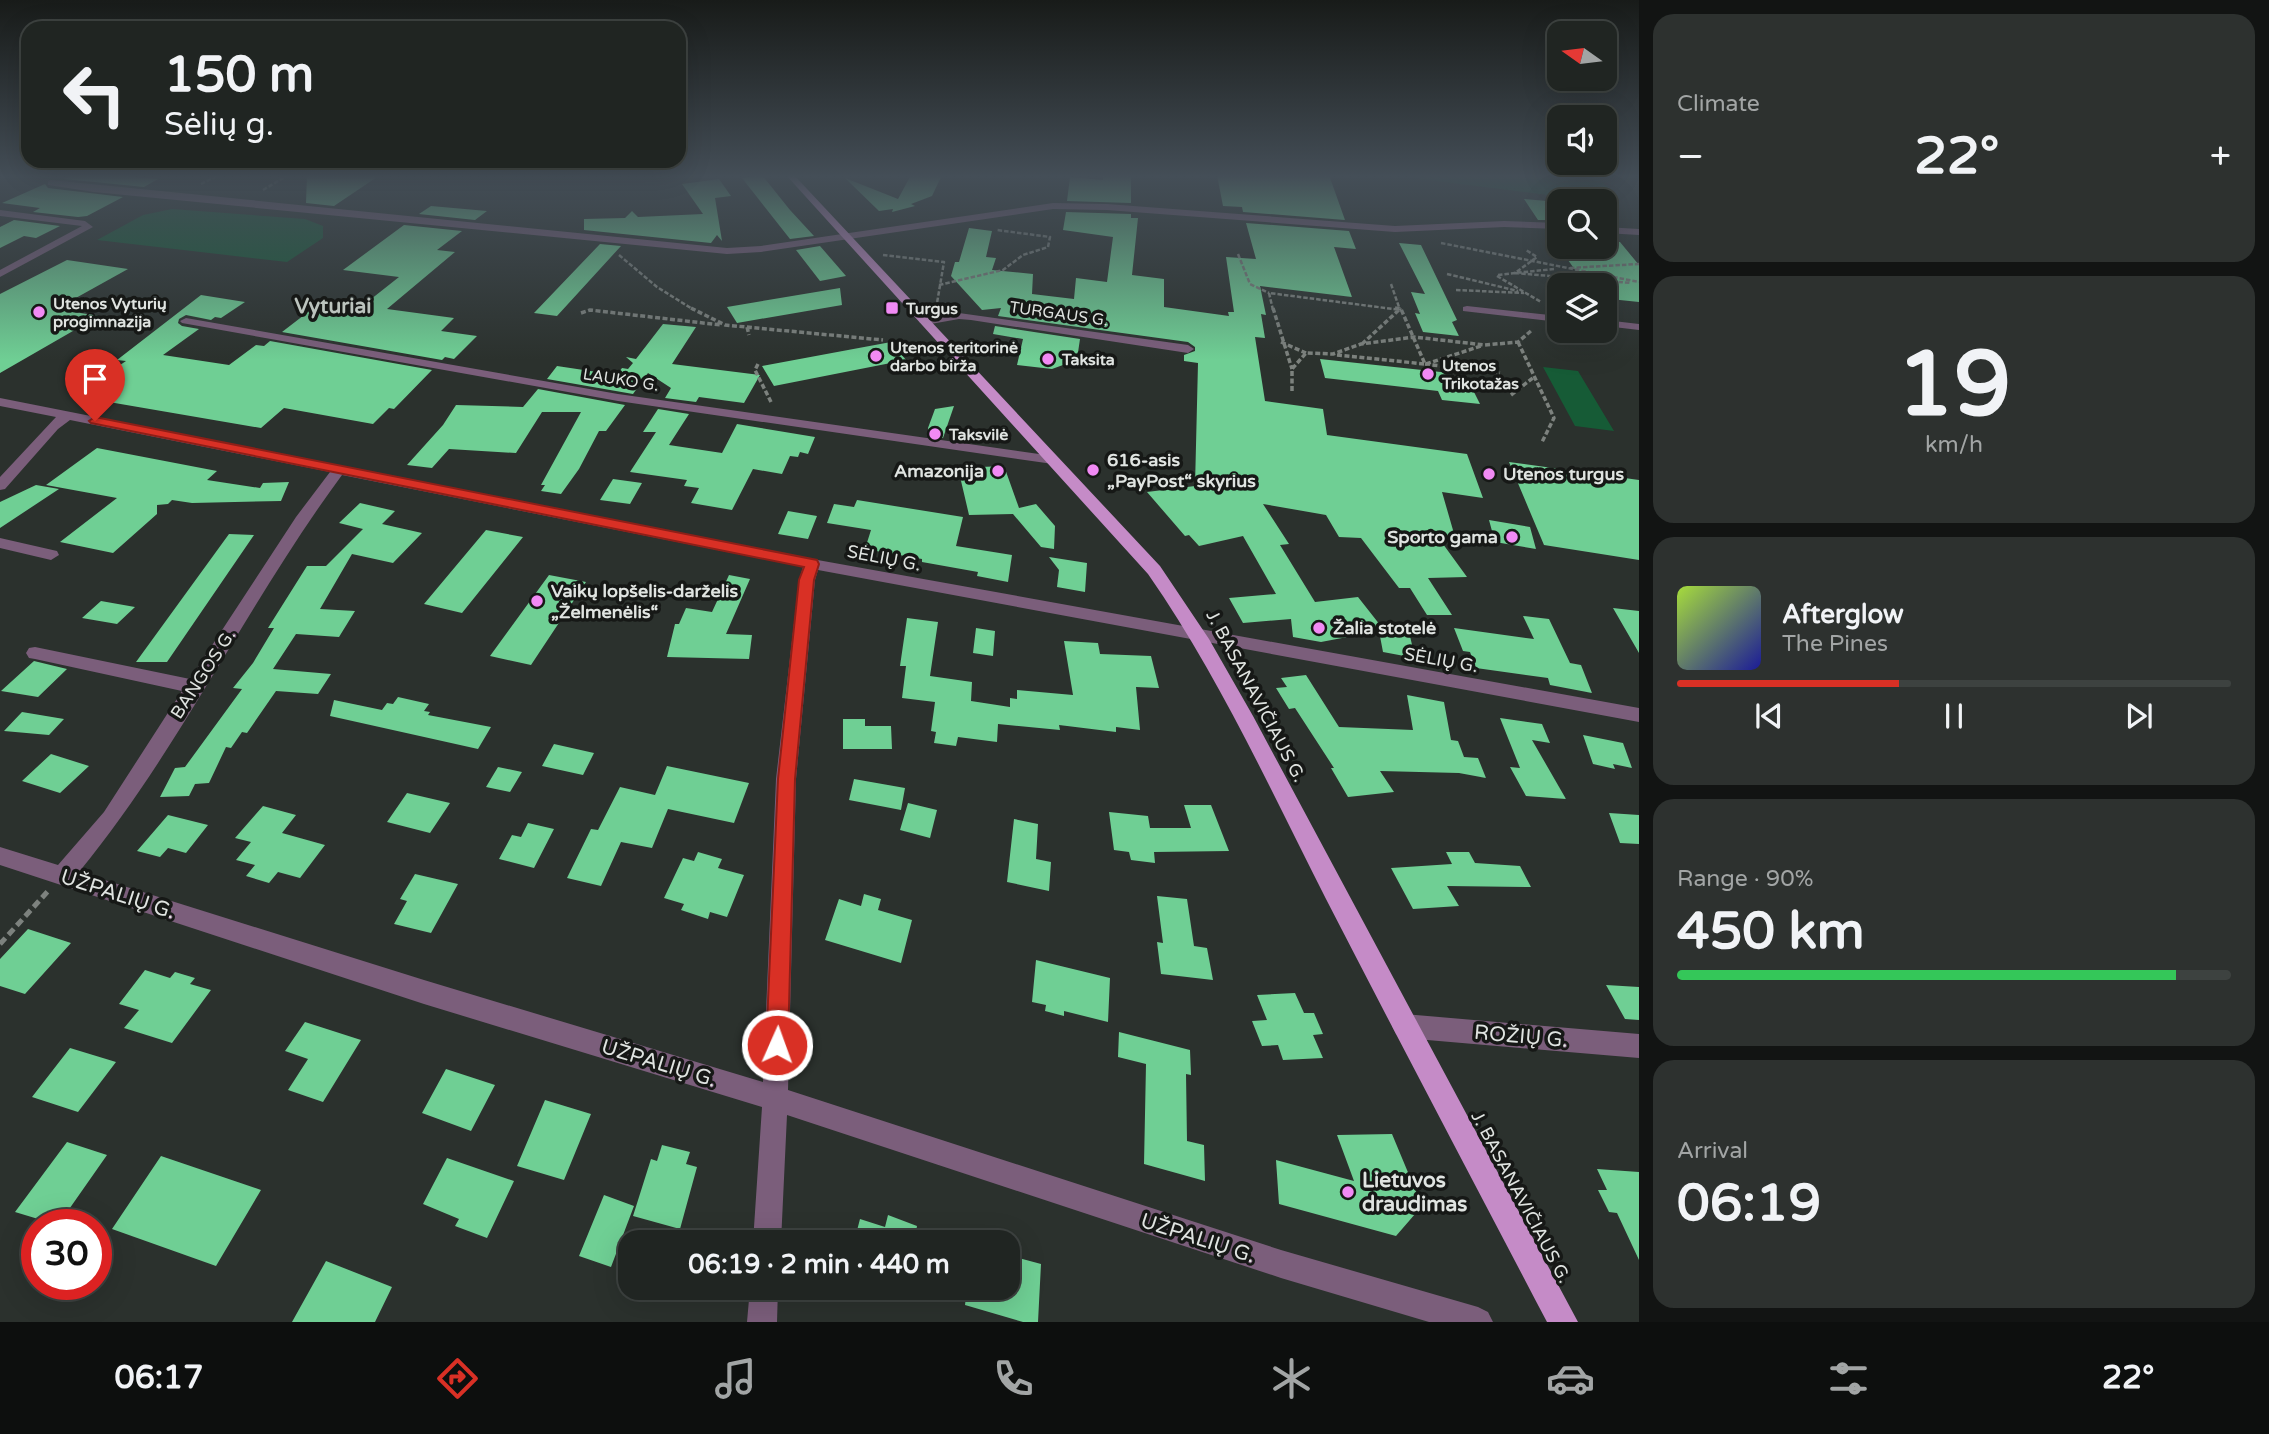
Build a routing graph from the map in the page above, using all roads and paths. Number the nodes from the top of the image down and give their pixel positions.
1 (847, 236) edge
2 (73, 237) edge
3 (585, 237) edge
4 (843, 237) edge
5 (1050, 237) dead end
6 (598, 238) junction
7 (1432, 241) dead end
8 (859, 249) junction
9 (1527, 250) dead end
10 (1238, 254) dead end
11 (1529, 261) junction
12 (1639, 264) edge
13 (1560, 268) junction
14 (1515, 273) junction
15 (0, 274) edge
16 (1447, 274) dead end
17 (1639, 283) edge
18 (1391, 284) dead end
19 (939, 285) junction
20 (1456, 290) dead end
21 (1269, 293) junction
22 (1527, 293) junction
23 (1547, 306) edge
24 (1401, 309) junction
25 (1467, 309) dead end
26 (581, 313) dead end
27 (1547, 317) edge
28 (944, 319) junction
29 (186, 321) dead end
30 (1547, 322) edge
31 (925, 323) junction
32 (1617, 324) edge
33 (725, 325) junction
34 (747, 327) junction
35 (1639, 327) edge
36 (749, 335) dead end
37 (1414, 337) junction
38 (883, 340) dead end
39 (1281, 341) junction
40 (1518, 342) junction
41 (1362, 344) junction
42 (1485, 345) junction
43 (1188, 349) dead end
44 (1306, 353) junction
45 (1333, 354) junction
46 (758, 364) dead end
47 (1425, 364) junction
48 (1293, 369) junction
49 (1500, 373) dead end
50 (1534, 377) junction
51 (1292, 391) dead end
52 (1511, 395) dead end
53 (0, 402) edge
54 (68, 415) junction
55 (772, 421) junction
56 (1542, 442) dead end
57 (1053, 460) junction
58 (340, 468) junction
59 (0, 486) edge
60 (0, 543) edge
61 (51, 555) dead end
62 (812, 564) junction
63 (1200, 636) junction
64 (35, 653) dead end
65 (195, 687) junction
66 (1639, 715) edge
67 (0, 856) edge
68 (62, 876) junction
69 (0, 944) edge
70 (1404, 1026) junction
71 (1639, 1046) edge
72 (775, 1098) junction
73 (768, 1230) edge
74 (763, 1300) edge
75 (762, 1322) edge
76 (1478, 1322) edge
77 (1563, 1322) edge

1 - 8 main road, J. BASANAVIČIAUS G.
2 - 15 street
3 - 6 street
4 - 6 street
5 - 19 path
6 - 33 path
7 - 11 path
8 - 19 path
8 - 31 main road, J. BASANAVIČIAUS G.
9 - 11 path
10 - 21 path
11 - 13 path
11 - 14 path
12 - 13 path
13 - 14 path
13 - 17 path
14 - 17 path
14 - 22 path
16 - 22 path
18 - 24 path
19 - 28 path
20 - 22 path
21 - 24 path
21 - 39 path
22 - 23 path
24 - 37 path
24 - 41 path
25 - 27 street
26 - 33 path
28 - 31 street, TURGAUS G.
28 - 43 street, TURGAUS G.
29 - 55 street, LAUKO G.
30 - 40 path
31 - 57 main road, J. BASANAVIČIAUS G.
32 - 35 street
33 - 34 path
34 - 36 path
34 - 38 path
37 - 41 path
37 - 42 path
37 - 47 path
39 - 44 path
39 - 48 path
40 - 42 path
40 - 50 path
41 - 45 path
42 - 47 path
44 - 45 path
44 - 48 path
45 - 47 path
46 - 55 path
47 - 49 path
48 - 51 path
50 - 52 path
50 - 56 path
53 - 54 street, SĖLIŲ G.
54 - 58 street, SĖLIŲ G.
54 - 59 street
55 - 57 street, LAUKO G.
57 - 63 main road, J. BASANAVIČIAUS G.
58 - 62 street, SĖLIŲ G.
58 - 65 street, BANGOS G.
60 - 61 street
62 - 63 street, SĖLIŲ G.
62 - 72 street
63 - 66 street, SĖLIŲ G.
63 - 70 main road, J. BASANAVIČIAUS G.
64 - 65 street
65 - 68 street, BANGOS G.
67 - 68 street, UŽPALIŲ G.
68 - 69 path
68 - 72 street, UŽPALIŲ G.
70 - 71 street, ROŽIŲ G.
70 - 77 main road, J. BASANAVIČIAUS G.
72 - 73 street
72 - 76 street, UŽPALIŲ G.
74 - 75 street

